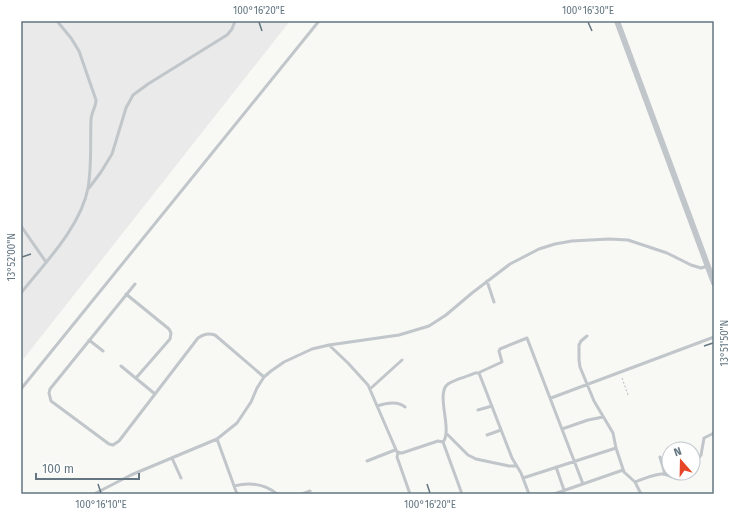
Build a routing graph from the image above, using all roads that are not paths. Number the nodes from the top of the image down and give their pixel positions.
1 (57, 21) edge
2 (235, 21) edge
3 (320, 21) edge
4 (617, 21) edge
5 (87, 189) junction
6 (21, 226) edge
7 (46, 262) junction
8 (708, 266) junction
9 (487, 281) junction
10 (714, 283) edge
11 (135, 284) dead end
12 (21, 293) edge
13 (126, 294) junction
14 (494, 302) dead end
15 (587, 336) dead end
16 (714, 337) edge
17 (89, 340) junction
18 (329, 345) junction
19 (103, 351) dead end
20 (402, 360) dead end
21 (121, 366) dead end
22 (478, 373) junction
23 (264, 377) junction
24 (136, 378) junction
25 (587, 384) junction
26 (21, 389) edge
27 (370, 389) junction
28 (155, 394) junction
29 (551, 398) junction
30 (377, 406) junction
31 (492, 406) junction
32 (405, 407) dead end
33 (478, 410) dead end
34 (603, 417) junction
35 (562, 429) junction
36 (501, 430) junction
37 (714, 433) edge
38 (446, 434) junction
39 (487, 435) dead end
40 (216, 439) junction
41 (443, 442) junction
42 (616, 448) junction
43 (395, 450) junction
44 (398, 453) junction
45 (701, 455) edge
46 (660, 457) dead end
47 (172, 458) junction
48 (661, 460) edge
49 (367, 461) dead end
50 (574, 461) junction
51 (516, 466) junction
52 (556, 467) junction
53 (624, 470) junction
54 (661, 474) edge
55 (181, 478) dead end
56 (523, 478) junction
57 (635, 482) junction
58 (583, 484) junction
59 (234, 486) junction
60 (564, 490) junction
61 (310, 491) dead end
62 (94, 494) edge
63 (237, 494) edge
64 (277, 494) edge
65 (302, 494) edge
66 (410, 494) edge
67 (462, 494) edge
68 (529, 494) edge
69 (554, 494) edge
70 (641, 494) edge

1 - 5 lane
2 - 5 lane
3 - 26 lane
4 - 8 street
5 - 7 lane
6 - 7 lane
7 - 12 lane
8 - 9 lane
8 - 10 street
9 - 14 lane
9 - 18 lane
11 - 13 lane
13 - 17 lane
13 - 24 lane
15 - 25 lane
16 - 25 lane
17 - 19 lane
17 - 28 lane
18 - 23 lane
18 - 27 lane
20 - 27 lane
21 - 24 lane
22 - 29 lane
22 - 31 lane
22 - 38 lane
23 - 28 lane
23 - 40 lane
24 - 28 lane
25 - 29 lane
25 - 34 lane
27 - 30 lane
29 - 35 lane
30 - 32 lane
30 - 43 lane
31 - 33 lane
31 - 36 lane
34 - 35 lane
34 - 42 lane
35 - 50 lane
36 - 39 lane
36 - 51 lane
37 - 45 lane
38 - 41 lane
38 - 51 lane
40 - 47 lane
40 - 59 lane
41 - 44 lane
41 - 67 lane
42 - 50 lane
42 - 53 lane
43 - 44 lane
43 - 49 lane
44 - 66 lane
46 - 48 lane
47 - 55 lane
47 - 62 lane
50 - 52 lane
50 - 58 lane
51 - 56 lane
52 - 56 lane
52 - 60 lane
53 - 57 lane
53 - 58 lane
54 - 57 lane
56 - 68 lane
57 - 70 lane
58 - 60 lane
59 - 63 lane
59 - 64 lane
60 - 69 lane
61 - 65 lane

